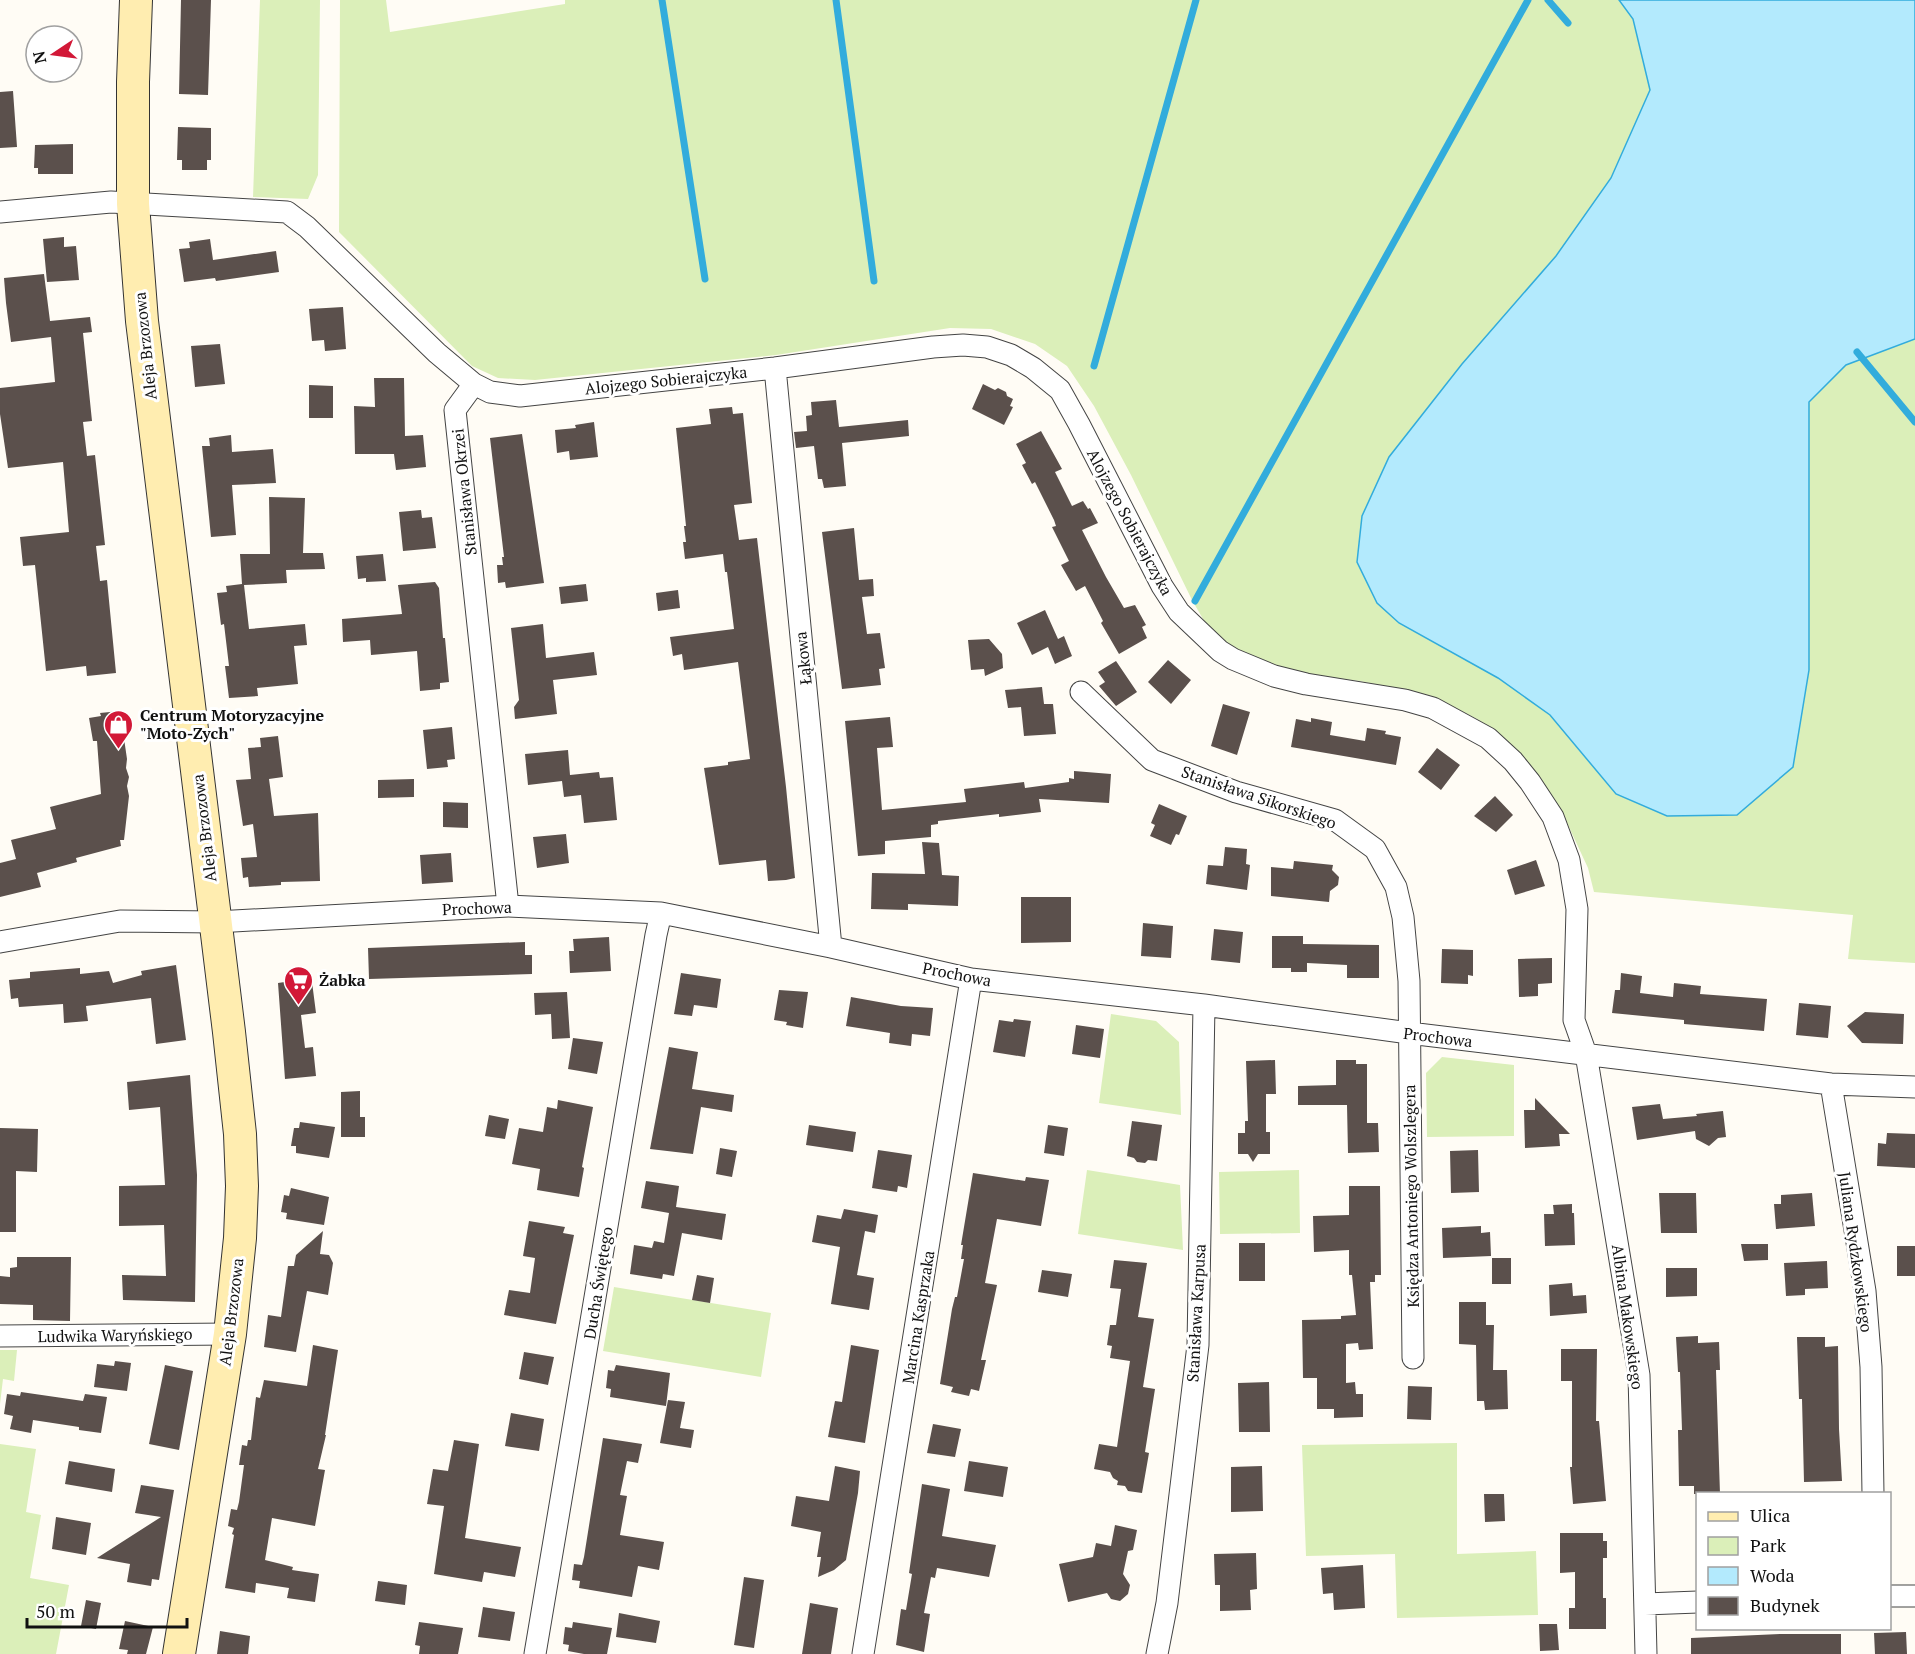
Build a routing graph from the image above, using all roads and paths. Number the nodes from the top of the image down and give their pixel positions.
1 (136, 0) edge
2 (133, 204) junction
3 (0, 212) edge
4 (775, 368) junction
5 (474, 384) junction
6 (1081, 692) dead end
7 (508, 906) junction
8 (661, 913) junction
9 (216, 922) junction
10 (0, 942) edge
11 (831, 947) junction
12 (971, 979) junction
13 (1204, 1005) junction
14 (1409, 1034) junction
15 (1586, 1054) junction
16 (1831, 1084) junction
17 (1915, 1087) edge
18 (230, 1334) junction
19 (0, 1336) edge
20 (1413, 1358) dead end
21 (1872, 1492) edge
22 (1891, 1596) edge
23 (1915, 1596) edge
24 (1696, 1602) edge
25 (1645, 1604) junction
26 (179, 1654) edge
27 (536, 1654) edge
28 (863, 1654) edge
29 (1157, 1654) edge
30 (1646, 1654) edge

1 - 2 street, Aleja Brzozowa
2 - 3 street
2 - 5 street
2 - 9 street, Aleja Brzozowa
4 - 5 street, Alojzego Sobierajczyka
4 - 11 street, Łąkowa
4 - 15 street, Alojzego Sobierajczyka
5 - 7 street, Stanisława Okrzei
6 - 14 street, Stanisława Sikorskiego
7 - 8 street, Prochowa
7 - 9 street, Prochowa
8 - 11 street, Prochowa
8 - 27 street, Ducha Świętego
9 - 10 street, Prochowa
9 - 18 street, Aleja Brzozowa
11 - 12 street, Prochowa
12 - 13 street, Prochowa
12 - 28 street, Marcina Kasprzaka
13 - 14 street, Prochowa
13 - 29 street, Stanisława Karpusa
14 - 15 street, Prochowa
14 - 20 street, Księdza Antoniego Wolszlegera
15 - 16 street, Prochowa
15 - 25 street, Albina Makowskiego
16 - 17 street, Prochowa
16 - 21 street, Juliana Rydzkowskiego
18 - 19 street, Ludwika Waryńskiego
18 - 26 street, Aleja Brzozowa
22 - 23 street
24 - 25 street
25 - 30 street, Albina Makowskiego

